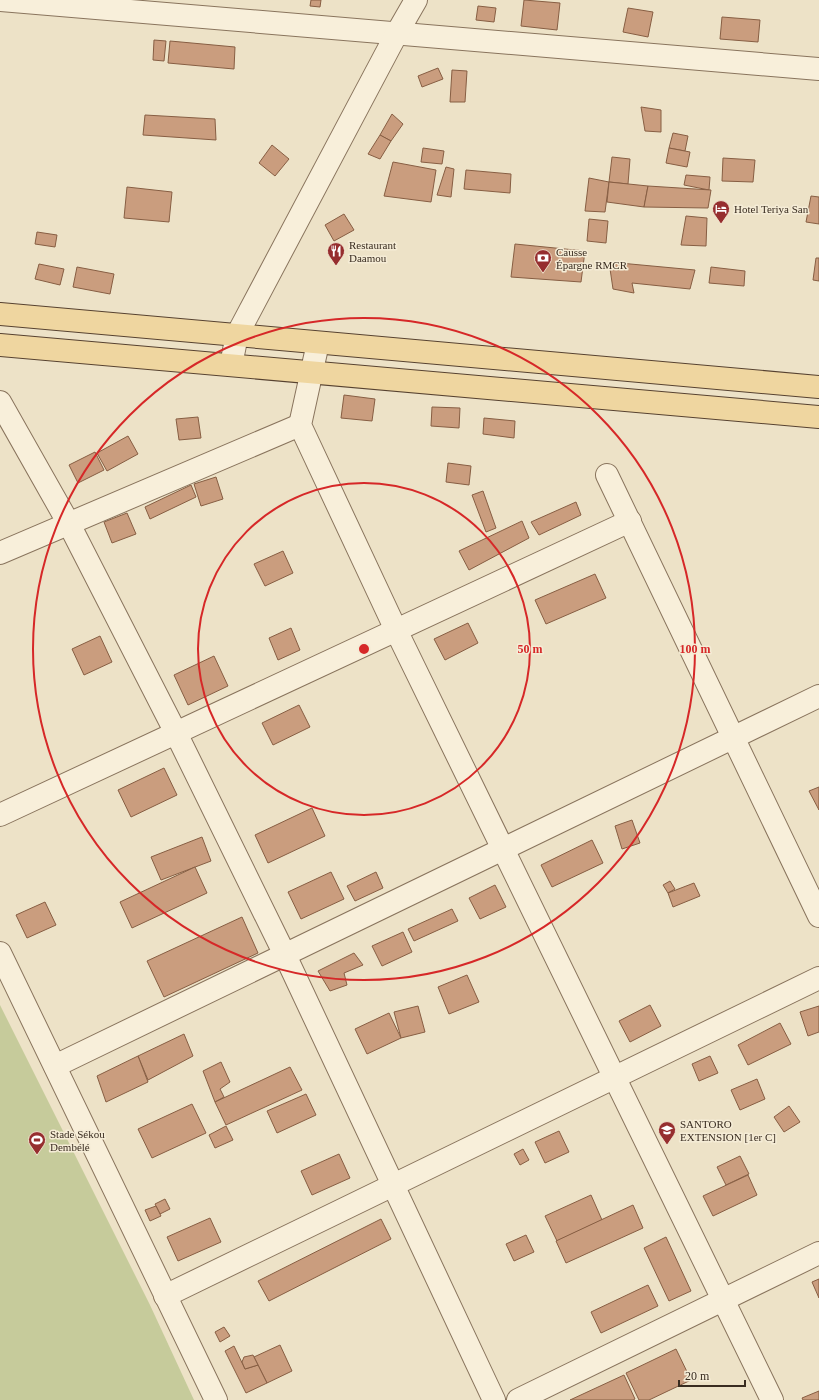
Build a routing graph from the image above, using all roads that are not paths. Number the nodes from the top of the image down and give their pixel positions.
1 (0, 0) edge
2 (416, 0) edge
3 (397, 33) junction
4 (819, 69) edge
5 (0, 314) edge
6 (236, 334) junction
7 (318, 343) junction
8 (0, 344) edge
9 (232, 365) junction
10 (312, 372) junction
11 (819, 387) edge
12 (0, 402) edge
13 (819, 417) edge
14 (300, 425) junction
15 (607, 475) dead end
16 (630, 521) junction
17 (69, 524) junction
18 (0, 553) edge
19 (396, 630) junction
20 (819, 696) edge
21 (176, 733) junction
22 (733, 738) junction
23 (0, 815) edge
24 (504, 849) junction
25 (819, 916) edge
26 (0, 954) edge
27 (285, 955) junction
28 (819, 978) edge
29 (55, 1066) junction
30 (615, 1077) junction
31 (392, 1186) junction
32 (819, 1254) edge
33 (165, 1296) junction
34 (724, 1300) junction
35 (216, 1400) edge
36 (494, 1400) edge
37 (518, 1400) edge
38 (772, 1400) edge

1 - 3 street
2 - 3 street
3 - 4 street
3 - 6 street
5 - 6 main road
6 - 7 main road
6 - 9 street
7 - 10 street
7 - 11 main road
8 - 9 main road
9 - 10 main road
10 - 13 main road
10 - 14 street
12 - 17 street
14 - 17 street
14 - 19 street
15 - 16 street
16 - 19 street
16 - 22 street
17 - 18 street
17 - 21 street
19 - 21 street
19 - 24 street
20 - 22 street
21 - 23 street
21 - 27 street
22 - 24 street
22 - 25 street
24 - 27 street
24 - 30 street
26 - 29 street
27 - 29 street
27 - 31 street
28 - 30 street
29 - 33 street
30 - 31 street
30 - 34 street
31 - 33 street
31 - 36 street
32 - 34 street
33 - 35 street
34 - 37 street
34 - 38 street

